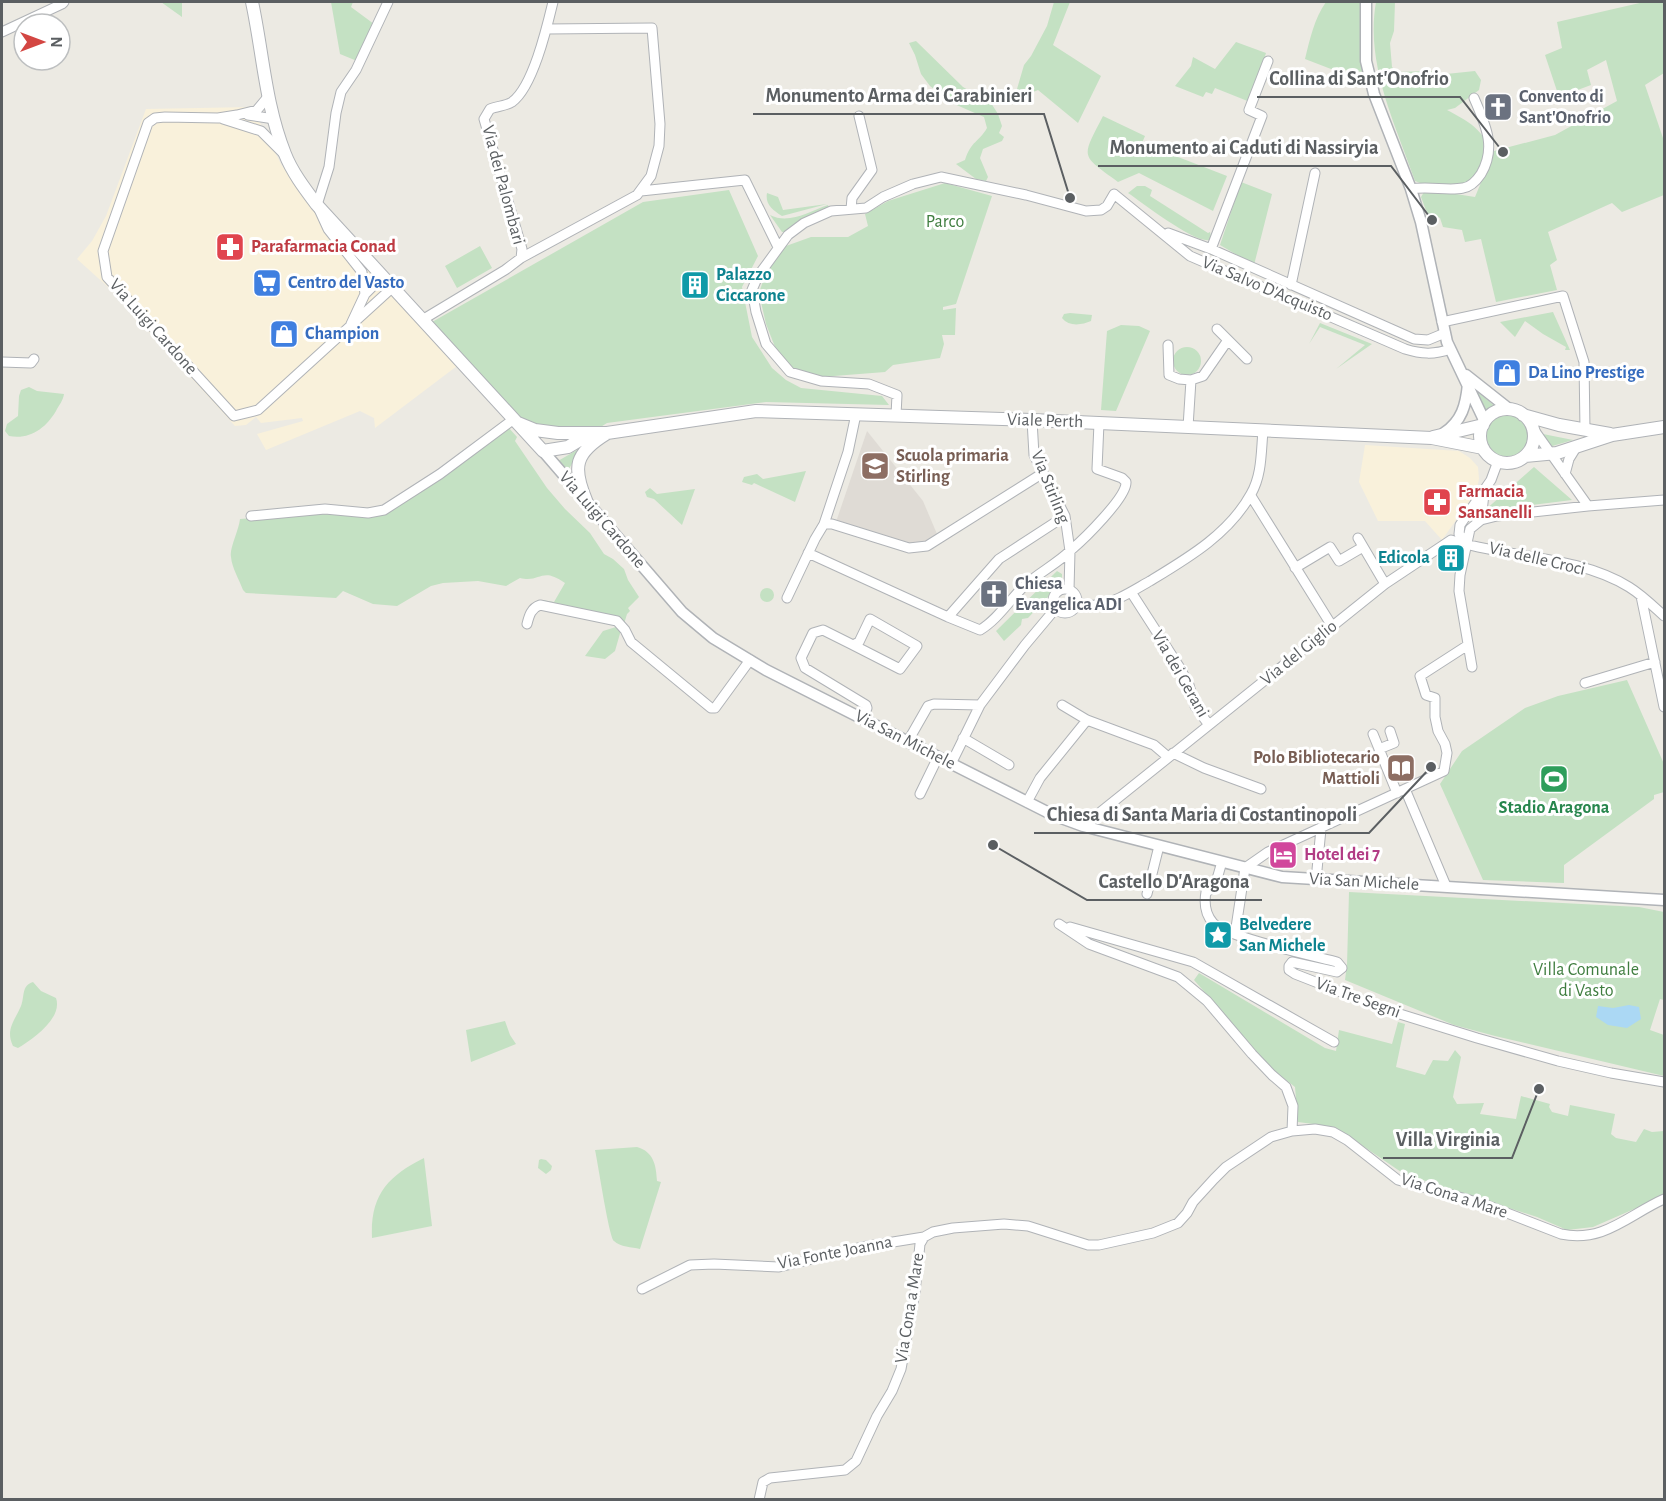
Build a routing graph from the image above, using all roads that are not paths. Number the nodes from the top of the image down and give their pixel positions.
1 (64, 2) edge
2 (252, 2) edge
3 (388, 2) edge
4 (553, 2) edge
5 (1366, 2) edge
6 (547, 29) junction
7 (2, 32) edge
8 (1268, 61) dead end
9 (267, 98) junction
10 (1474, 98) dead end
11 (859, 116) dead end
12 (238, 119) junction
13 (274, 119) junction
14 (286, 155) junction
15 (1315, 173) dead end
16 (1411, 189) junction
17 (641, 191) junction
18 (316, 205) junction
19 (851, 209) junction
20 (1156, 229) junction
21 (1191, 243) junction
22 (778, 247) junction
23 (1211, 249) junction
24 (1187, 253) junction
25 (521, 258) junction
26 (382, 277) junction
27 (1291, 285) junction
28 (393, 287) junction
29 (365, 294) junction
30 (1330, 302) junction
31 (1325, 313) junction
32 (422, 320) junction
33 (1443, 328) junction
34 (1217, 329) dead end
35 (348, 330) junction
36 (1228, 340) junction
37 (1168, 345) dead end
38 (1450, 349) junction
39 (34, 359) dead end
40 (1247, 359) dead end
41 (2, 362) edge
42 (1462, 370) junction
43 (1191, 380) junction
44 (1468, 384) junction
45 (1509, 409) junction
46 (856, 414) junction
47 (1523, 415) junction
48 (896, 416) junction
49 (1032, 420) junction
50 (516, 421) junction
51 (1099, 423) junction
52 (1484, 423) junction
53 (1188, 427) junction
54 (1532, 427) junction
55 (1665, 427) edge
56 (1586, 430) junction
57 (1263, 431) junction
58 (566, 433) junction
59 (591, 433) junction
60 (607, 433) junction
61 (1612, 435) junction
62 (1438, 436) junction
63 (1577, 446) junction
64 (1483, 448) junction
65 (543, 451) junction
66 (1551, 454) junction
67 (1525, 456) junction
68 (1498, 461) junction
69 (1043, 473) junction
70 (1565, 474) junction
71 (1487, 486) junction
72 (1251, 496) junction
73 (586, 500) junction
74 (1665, 500) edge
75 (1588, 506) junction
76 (251, 516) dead end
77 (1065, 516) junction
78 (1486, 518) junction
79 (824, 524) junction
80 (1358, 538) dead end
81 (1468, 539) junction
82 (1363, 547) junction
83 (1071, 551) junction
84 (808, 553) junction
85 (1295, 568) junction
86 (1385, 584) junction
87 (1069, 590) junction
88 (1131, 592) junction
89 (1641, 596) junction
90 (787, 598) dead end
91 (1077, 603) junction
92 (1056, 608) junction
93 (948, 616) junction
94 (1665, 616) edge
95 (527, 624) dead end
96 (1332, 626) junction
97 (853, 645) junction
98 (1468, 645) junction
99 (750, 660) junction
100 (1655, 662) junction
101 (1472, 667) dead end
102 (1585, 683) dead end
103 (980, 705) junction
104 (1062, 705) dead end
105 (1664, 706) edge
106 (863, 719) junction
107 (1087, 720) junction
108 (1209, 725) junction
109 (1390, 732) dead end
110 (1373, 734) dead end
111 (963, 738) junction
112 (908, 741) junction
113 (1379, 749) junction
114 (1170, 755) junction
115 (938, 757) junction
116 (951, 764) junction
117 (1009, 765) dead end
118 (1261, 789) dead end
119 (1401, 791) junction
120 (920, 794) dead end
121 (1027, 802) junction
122 (1083, 826) junction
123 (1321, 829) junction
124 (1159, 846) junction
125 (1222, 862) junction
126 (1245, 868) junction
127 (1316, 880) junction
128 (1446, 886) junction
129 (1148, 894) dead end
130 (1665, 900) edge
131 (1235, 934) junction
132 (1334, 1042) dead end
133 (1665, 1082) edge
134 (1292, 1131) junction
135 (1665, 1199) edge
136 (924, 1237) junction
137 (642, 1289) dead end
138 (759, 1500) edge

1 - 7 street
2 - 9 main road, Via Luigi Cardone
3 - 18 street
4 - 6 street, Via dei Palombari
5 - 16 street
6 - 17 street
6 - 25 street, Via dei Palombari
8 - 23 street
9 - 12 street, Via Luigi Cardone
9 - 13 main road, Via Luigi Cardone
10 - 16 street
11 - 19 street
12 - 13 street, Via Luigi Cardone
12 - 14 street, Via Luigi Cardone
12 - 35 street, Via Luigi Cardone
13 - 14 main road, Via Luigi Cardone
14 - 18 main road, Via Luigi Cardone
15 - 27 street
16 - 33 street
17 - 22 street
17 - 25 street, Via dei Palombari
18 - 26 main road, Via Luigi Cardone
18 - 29 street, Via Luigi Cardone
19 - 20 street
19 - 22 street
20 - 21 street
20 - 24 street
21 - 23 street, Via Salvo D'Acquisto
21 - 24 street, Via Salvo D'Acquisto
22 - 48 street
23 - 27 street, Via Salvo D'Acquisto
24 - 31 street, Via Salvo D'Acquisto
25 - 32 street, Via dei Palombari
26 - 28 main road, Via Luigi Cardone
26 - 29 street, Via Luigi Cardone
27 - 30 street, Via Salvo D'Acquisto
28 - 32 main road, Via Luigi Cardone
28 - 35 street, Via Luigi Cardone
29 - 35 street, Via Luigi Cardone
30 - 31 street
30 - 33 street, Via Salvo D'Acquisto
31 - 38 street, Via Salvo D'Acquisto
32 - 50 main road, Via Luigi Cardone
33 - 38 street
33 - 56 street, Via Salvo D'Acquisto
34 - 36 street
36 - 40 street
36 - 43 street
37 - 43 street
38 - 42 street
39 - 41 street
42 - 44 street
42 - 45 street
43 - 53 street
44 - 52 street
44 - 62 street
45 - 47 main road
45 - 52 main road
46 - 48 main road, Viale Perth
46 - 60 main road, Viale Perth
46 - 79 street
47 - 54 main road
47 - 56 main road
48 - 49 main road, Viale Perth
49 - 51 main road, Viale Perth
49 - 69 street, Via Stirling
50 - 58 main road, Viale Perth
50 - 65 main road, Via Luigi Cardone
50 - 76 street
51 - 53 main road, Viale Perth
51 - 83 street
52 - 62 main road, Viale Perth
52 - 64 main road
53 - 57 main road, Viale Perth
54 - 66 street
54 - 67 main road
55 - 61 main road
56 - 61 main road
57 - 62 main road, Viale Perth
57 - 72 street
58 - 59 main road, Viale Perth
58 - 65 main road
59 - 60 main road, Viale Perth
59 - 65 main road, Viale Perth
60 - 73 main road
61 - 63 main road
62 - 64 main road, Viale Perth
63 - 66 main road
63 - 70 street
64 - 68 main road
65 - 73 street, Via Luigi Cardone
66 - 67 main road
66 - 70 street
67 - 68 main road
68 - 71 street
69 - 77 street, Via Stirling
69 - 79 street
70 - 75 street
71 - 78 street
71 - 81 street
72 - 85 street
72 - 88 street
73 - 99 street, Via Luigi Cardone
74 - 75 street
75 - 78 street
77 - 83 street, Via Stirling
77 - 93 street
78 - 81 street
79 - 84 street
80 - 82 street
81 - 86 street, Via del Giglio
81 - 89 street, Via delle Croci
81 - 98 street
82 - 85 street
82 - 86 street
83 - 87 street, Via Stirling
83 - 93 street
84 - 90 street
84 - 93 street
85 - 96 street
86 - 96 street, Via del Giglio
87 - 91 street
87 - 92 street
88 - 91 street
88 - 108 street, Via dei Gerani
89 - 94 street, Via delle Croci
89 - 100 street
91 - 92 street
92 - 103 street
95 - 99 street
96 - 108 street, Via del Giglio
97 - 97 street
97 - 106 street
98 - 101 street
98 - 119 street
99 - 106 street, Via San Michele
100 - 102 street
100 - 105 street
103 - 111 street
103 - 112 street
104 - 107 street
106 - 112 street, Via San Michele
107 - 114 street
107 - 121 street
108 - 114 street, Via del Giglio
109 - 113 street
110 - 113 street
111 - 116 street
111 - 117 street
112 - 115 street, Via San Michele
113 - 119 street
114 - 118 street
114 - 122 street, Via del Giglio
115 - 116 street, Via San Michele
115 - 120 street
116 - 121 street, Via San Michele
119 - 123 street
119 - 128 street
121 - 122 street, Via San Michele
122 - 124 street, Via San Michele
123 - 126 street
123 - 127 street
124 - 125 street, Via San Michele
124 - 129 street
125 - 126 street, Via San Michele
125 - 131 street
126 - 127 street, Via San Michele
126 - 131 street
127 - 128 street, Via San Michele
128 - 130 street, Via San Michele
131 - 133 street, Via Tre Segni
132 - 134 street
134 - 135 street, Via Cona a Mare
134 - 136 street, Via Cona a Mare
136 - 137 street, Via Fonte Joanna
136 - 138 street, Via Cona a Mare

